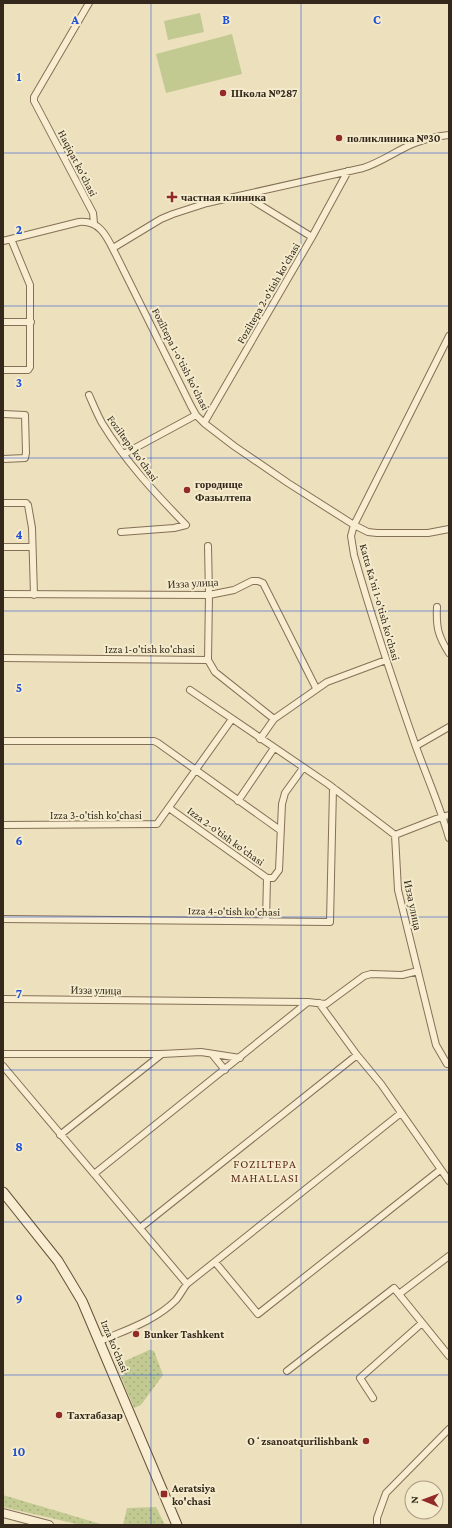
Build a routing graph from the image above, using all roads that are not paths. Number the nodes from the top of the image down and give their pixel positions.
1 (88, 3) edge
2 (449, 135) edge
3 (348, 171) junction
4 (244, 195) junction
5 (94, 223) junction
6 (312, 237) junction
7 (12, 239) junction
8 (3, 242) edge
9 (113, 248) junction
10 (3, 322) edge
11 (31, 322) junction
12 (449, 336) edge
13 (3, 370) edge
14 (89, 395) dead end
15 (3, 414) edge
16 (196, 415) junction
17 (204, 423) junction
18 (124, 454) junction
19 (3, 459) edge
20 (3, 503) edge
21 (354, 525) junction
22 (449, 529) edge
23 (121, 532) dead end
24 (208, 546) dead end
25 (3, 547) edge
26 (32, 547) junction
27 (3, 594) edge
28 (34, 595) junction
29 (209, 595) junction
30 (437, 607) dead end
31 (449, 653) edge
32 (3, 658) edge
33 (208, 660) junction
34 (386, 660) junction
35 (316, 688) junction
36 (190, 690) dead end
37 (232, 719) junction
38 (274, 719) junction
39 (449, 728) edge
40 (260, 739) junction
41 (3, 740) edge
42 (416, 746) junction
43 (274, 748) junction
44 (303, 768) junction
45 (197, 769) junction
46 (333, 788) junction
47 (238, 801) junction
48 (169, 808) junction
49 (446, 816) edge
50 (3, 825) edge
51 (280, 830) junction
52 (394, 835) junction
53 (449, 838) edge
54 (267, 878) junction
55 (3, 919) edge
56 (266, 922) junction
57 (418, 971) junction
58 (3, 999) edge
59 (308, 1002) junction
60 (319, 1003) junction
61 (3, 1054) edge
62 (162, 1054) junction
63 (212, 1054) junction
64 (358, 1055) junction
65 (240, 1058) junction
66 (449, 1064) edge
67 (3, 1066) edge
68 (225, 1070) junction
69 (401, 1113) junction
70 (60, 1135) junction
71 (440, 1170) junction
72 (94, 1174) junction
73 (449, 1181) edge
74 (3, 1192) edge
75 (140, 1228) junction
76 (449, 1256) edge
77 (215, 1262) junction
78 (187, 1284) junction
79 (399, 1294) junction
80 (422, 1323) junction
81 (100, 1341) junction
82 (449, 1356) edge
83 (287, 1371) dead end
84 (373, 1398) dead end
85 (449, 1429) edge
86 (3, 1513) edge
87 (48, 1525) edge
88 (177, 1525) edge
89 (377, 1525) edge

1 - 5 street, Haqiqat ko'chasi
2 - 3 street
3 - 4 street
3 - 6 street, Foziltepa 2-o'tish ko'chasi
4 - 6 street
4 - 9 street
5 - 7 street
5 - 9 street
6 - 17 street, Foziltepa 2-o'tish ko'chasi
7 - 8 street
7 - 11 street
9 - 16 street, Foziltepa 1-o'tish ko'chasi
10 - 11 street
11 - 13 street
12 - 21 street, Katta Ka'ni 1-o'tish ko'chasi
14 - 18 street, Foziltepa ko'chasi
15 - 19 street
16 - 17 street, Foziltepa 1-o'tish ko'chasi
16 - 18 street
17 - 21 street, Foziltepa 1-o'tish ko'chasi
18 - 23 street, Foziltepa ko'chasi
20 - 26 street
21 - 22 street, Foziltepa 1-o'tish ko'chasi
21 - 34 street, Katta Ka'ni 1-o'tish ko'chasi
24 - 29 street
25 - 26 street
26 - 28 street
27 - 28 street, Изза улица
28 - 29 street, Изза улица
29 - 33 street
29 - 35 street, Изза улица
30 - 31 street
32 - 33 street, Izza 1-o'tish ko'chasi
33 - 38 street, Izza 1-o'tish ko'chasi
34 - 35 street
34 - 42 street, Katta Ka'ni 1-o'tish ko'chasi
35 - 38 street
36 - 37 street
37 - 40 street
37 - 45 street, Izza 3-o'tish ko'chasi
38 - 40 street
39 - 42 street
40 - 43 street
41 - 45 street
42 - 49 street, Katta Ka'ni 1-o'tish ko'chasi
43 - 44 street
43 - 47 street
44 - 46 street
44 - 51 street, Izza 2-o'tish ko'chasi
45 - 47 street
45 - 48 street, Izza 3-o'tish ko'chasi
46 - 52 street
46 - 56 street, Izza 4-o'tish ko'chasi
47 - 51 street
48 - 50 street, Izza 3-o'tish ko'chasi
48 - 54 street, Izza 2-o'tish ko'chasi
49 - 52 street
49 - 53 street, Katta Ka'ni 1-o'tish ko'chasi
51 - 54 street, Izza 2-o'tish ko'chasi
52 - 57 street, Изза улица
54 - 56 street
55 - 56 street, Izza 4-o'tish ko'chasi
57 - 60 street
57 - 66 street, Изза улица
58 - 59 street, Изза улица
59 - 60 street, Изза улица
59 - 65 street
60 - 64 street
61 - 62 street
62 - 63 street
62 - 70 street
63 - 65 street
63 - 68 street
64 - 69 street
64 - 75 street
65 - 68 street
67 - 70 street
68 - 72 street
69 - 71 street
69 - 77 street
70 - 72 street
71 - 73 street
71 - 77 street
72 - 75 street
74 - 81 main road, Izza ko'chasi
75 - 78 street
76 - 79 street
77 - 78 street
78 - 81 street
79 - 80 street
79 - 83 street
80 - 82 street
80 - 84 street
81 - 88 main road, Izza ko'chasi
85 - 89 street
86 - 87 street

